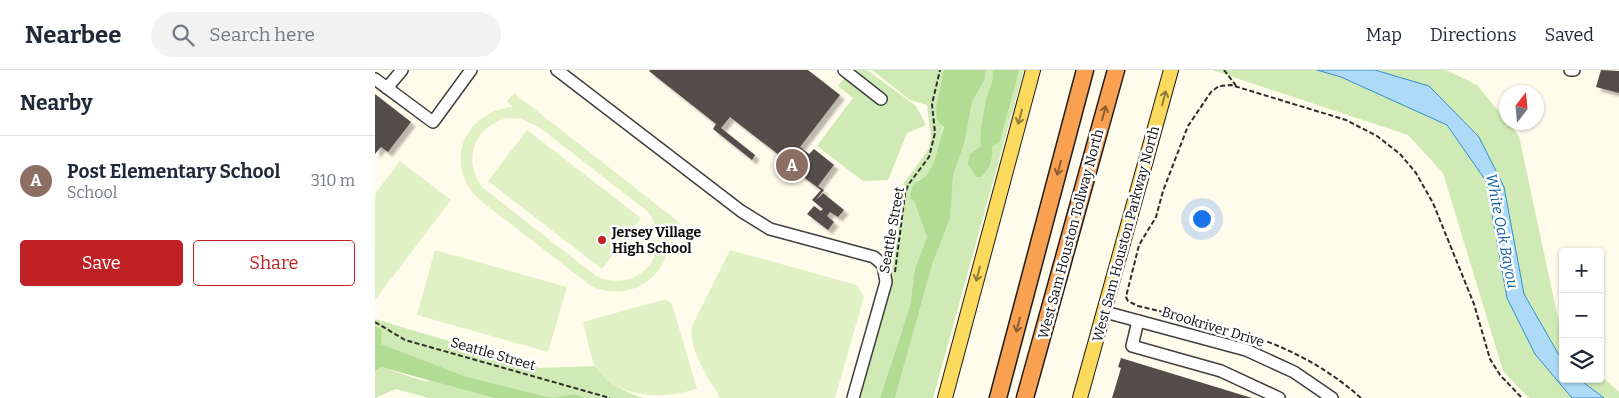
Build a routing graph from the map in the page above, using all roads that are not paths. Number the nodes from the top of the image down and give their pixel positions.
1 (402, 70) edge
2 (471, 70) edge
3 (557, 70) edge
4 (844, 70) edge
5 (1033, 70) edge
6 (1085, 70) edge
7 (1116, 70) edge
8 (1171, 70) edge
9 (1570, 70) edge
10 (1574, 70) edge
11 (375, 79) edge
12 (387, 88) junction
13 (881, 99) dead end
14 (1105, 312) junction
15 (1138, 321) junction
16 (1258, 393) edge
17 (853, 398) edge
18 (945, 398) edge
19 (998, 398) edge
20 (1025, 398) edge
21 (1081, 398) edge
22 (1279, 398) edge
23 (1332, 398) edge

1 - 12 street
2 - 12 street
3 - 17 street
4 - 13 street
5 -> 18 main road
6 -> 19 highway, West Sam Houston Tollway North
20 -> 7 highway, West Sam Houston Tollway North
14 -> 8 main road, West Sam Houston Parkway North
9 - 10 street
11 - 12 street
14 - 15 street, Brookriver Drive
14 - 21 main road, West Sam Houston Parkway North
15 - 16 street
15 - 23 street, Brookriver Drive
16 - 22 street

